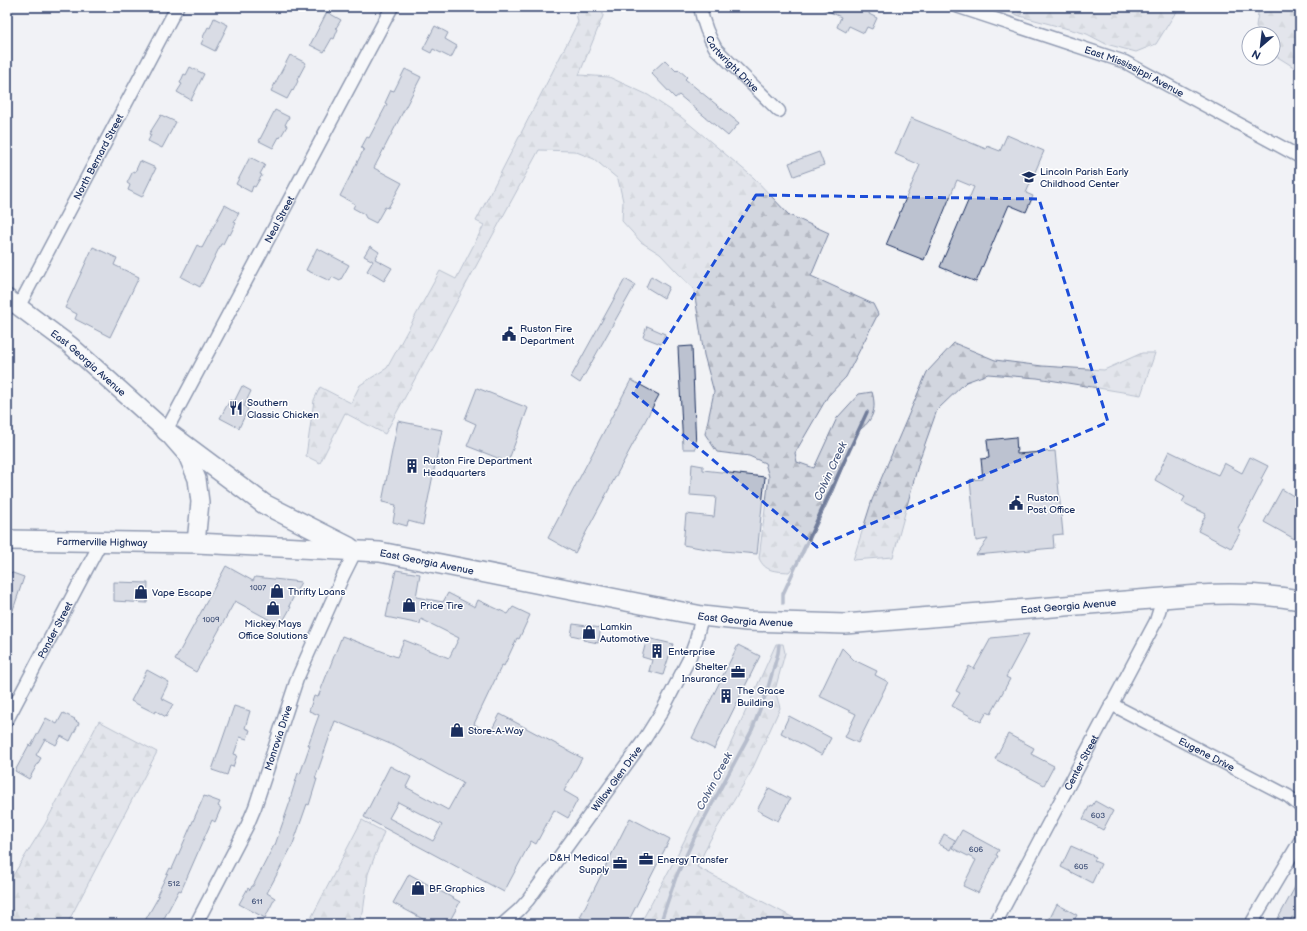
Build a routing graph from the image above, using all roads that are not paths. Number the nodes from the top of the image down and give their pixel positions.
1 (177, 7) edge
2 (392, 7) edge
3 (700, 7) edge
4 (959, 7) edge
5 (780, 111) dead end
6 (1300, 157) edge
7 (13, 302) edge
8 (166, 431) junction
9 (7, 540) edge
10 (102, 540) junction
11 (196, 543) junction
12 (356, 550) junction
13 (1159, 598) junction
14 (1300, 600) edge
15 (702, 616) junction
16 (1111, 704) junction
17 (7, 720) edge
18 (1300, 806) edge
19 (1300, 841) edge
20 (196, 924) edge
21 (503, 924) edge
22 (994, 924) edge
23 (1251, 924) edge

1 - 7 street, North Bernard Street
2 - 8 street, Neal Street
3 - 5 street, Cartwright Drive
4 - 6 street, East Mississippi Avenue
7 - 8 main road, East Georgia Avenue
8 - 11 main road, East Georgia Avenue
8 - 12 main road
9 - 10 main road, Farmerville Highway
10 - 11 main road, Farmerville Highway
10 - 17 street, Ponder Street
11 - 12 main road, East Georgia Avenue
12 - 15 main road, East Georgia Avenue
12 - 20 street, Monrovia Drive
13 - 14 main road, East Georgia Avenue
13 - 15 main road, East Georgia Avenue
13 - 16 street, Center Street
15 - 21 street, Willow Glen Drive
16 - 18 street, Eugene Drive
16 - 22 street, Center Street
19 - 23 street

